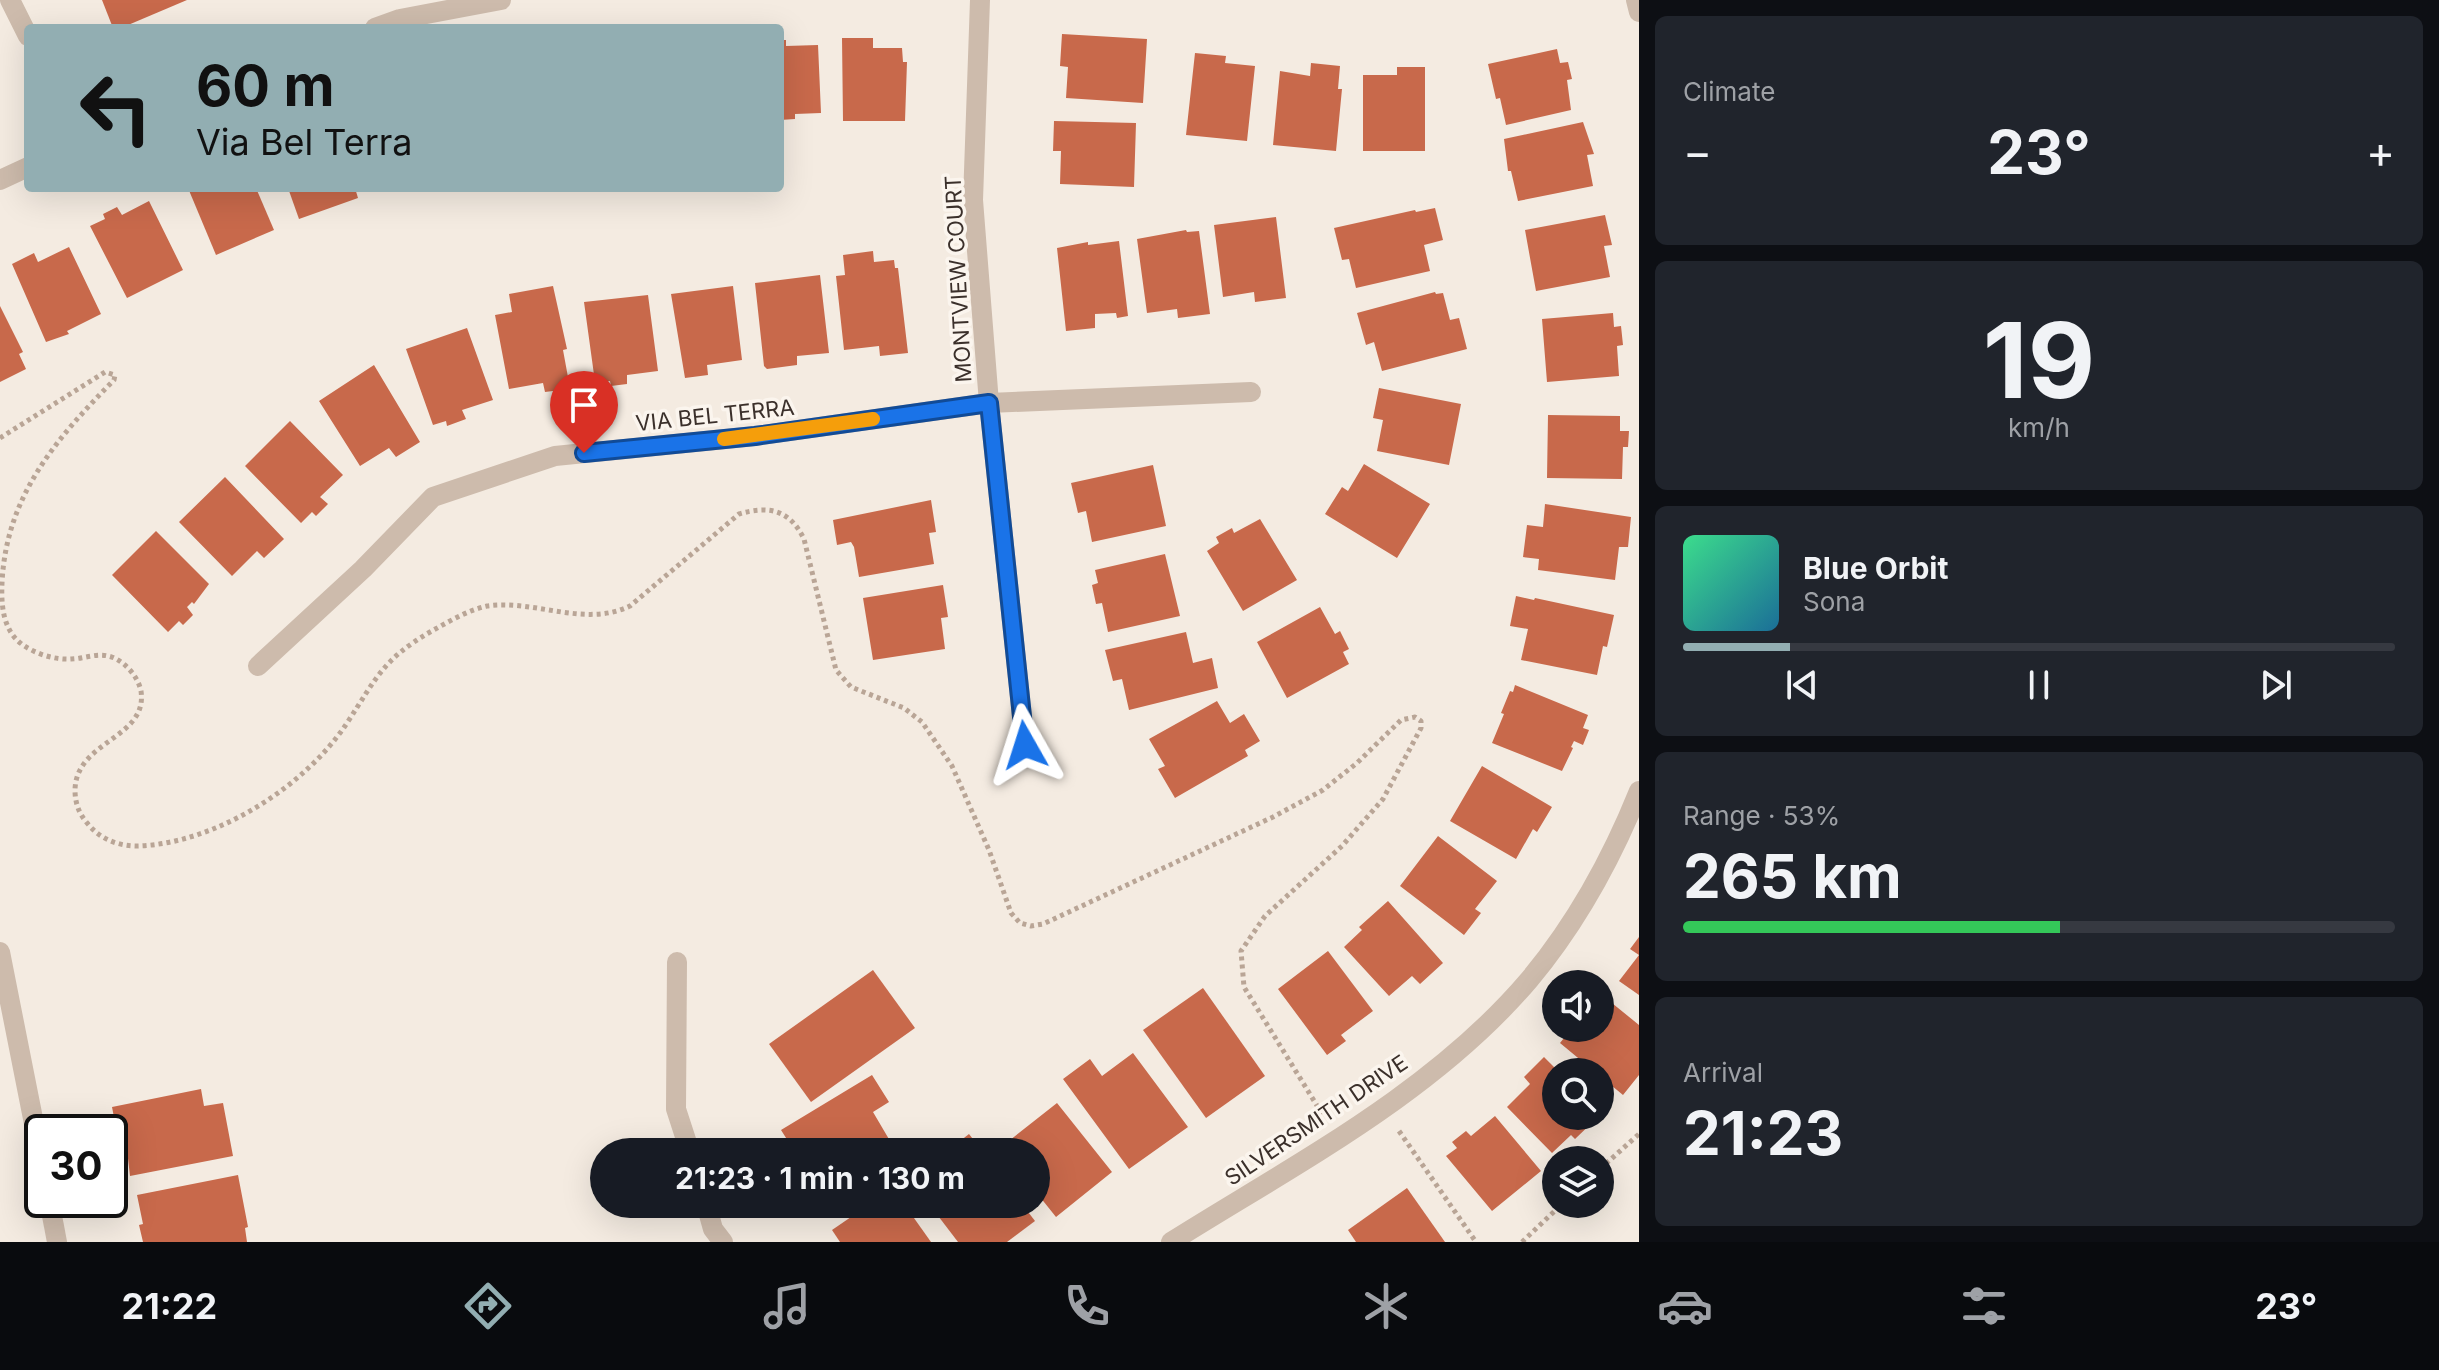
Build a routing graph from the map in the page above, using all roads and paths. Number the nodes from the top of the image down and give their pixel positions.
1 (10, 0) edge
2 (501, 0) edge
3 (980, 0) edge
4 (1636, 0) edge
5 (1639, 12) edge
6 (386, 24) edge
7 (24, 28) edge
8 (24, 169) edge
9 (0, 180) edge
10 (1251, 392) dead end
11 (989, 403) junction
12 (0, 438) edge
13 (258, 666) dead end
14 (1025, 745) dead end
15 (1639, 791) edge
16 (0, 952) edge
17 (677, 962) dead end
18 (1384, 1109) junction
19 (32, 1114) edge
20 (1639, 1134) edge
21 (685, 1138) edge
22 (1337, 1138) junction
23 (1614, 1156) edge
24 (52, 1218) edge
25 (710, 1218) edge
26 (1547, 1218) edge
27 (57, 1242) edge
28 (723, 1242) edge
29 (1171, 1242) edge
30 (1476, 1242) edge
31 (1522, 1242) edge

1 - 7 street
2 - 6 street
3 - 11 street, MONTVIEW COURT
4 - 5 street
8 - 9 street
10 - 11 street, VIA BEL TERRA
11 - 13 street, VIA BEL TERRA
11 - 14 street, MONTVIEW COURT
12 - 22 path
15 - 18 street, SILVERSMITH DRIVE
16 - 19 street
17 - 21 street
18 - 22 street, SILVERSMITH DRIVE
18 - 30 path
20 - 23 path
22 - 29 street, SILVERSMITH DRIVE
24 - 27 street
25 - 28 street
26 - 31 path

